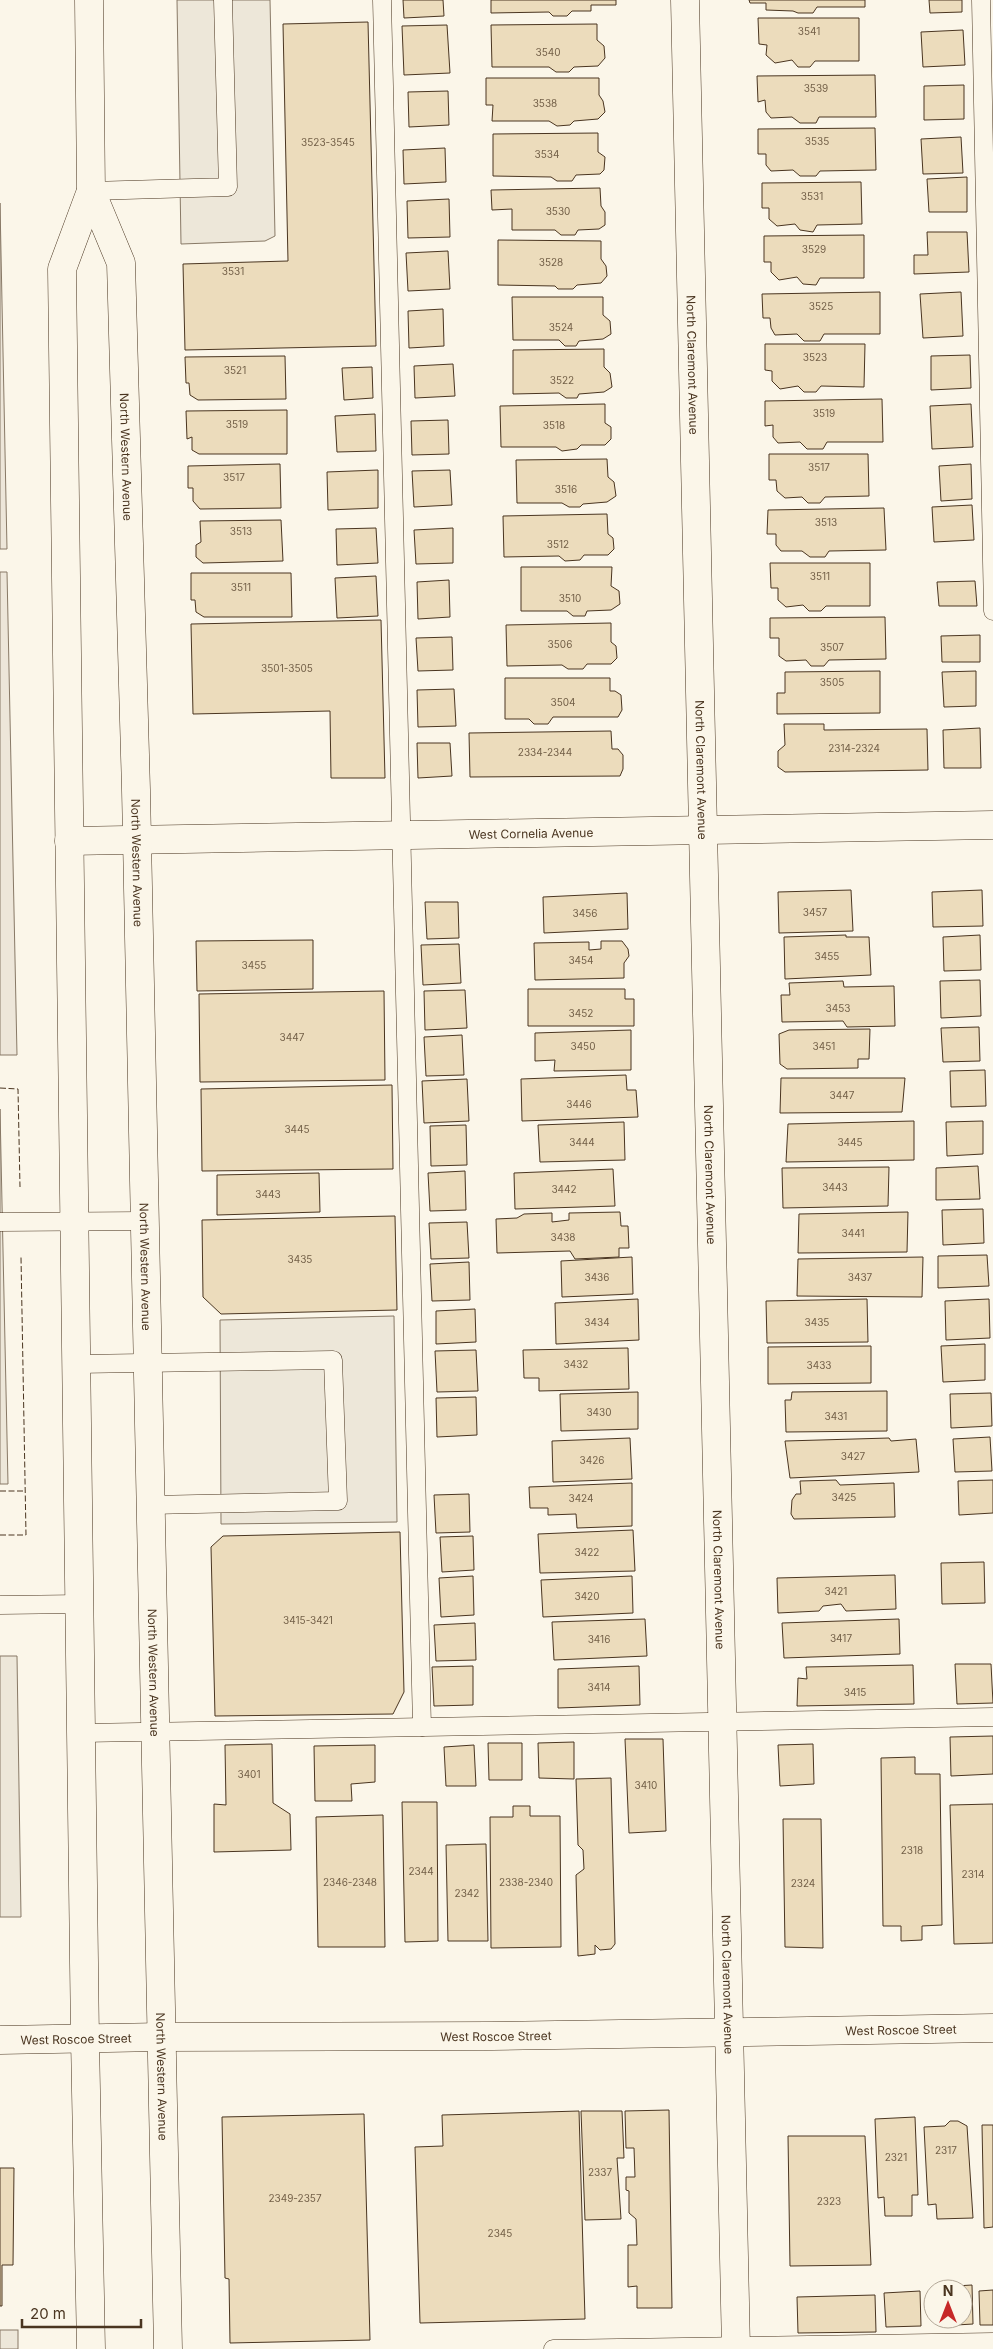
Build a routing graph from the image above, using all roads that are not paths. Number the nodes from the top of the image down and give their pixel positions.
1 (89, 0) edge
2 (223, 0) edge
3 (382, 0) edge
4 (685, 0) edge
5 (981, 0) edge
6 (91, 191) junction
7 (993, 611) edge
8 (993, 825) edge
9 (703, 829) junction
10 (402, 834) junction
11 (137, 839) junction
12 (70, 841) junction
13 (75, 1221) junction
14 (144, 1221) junction
15 (0, 1222) edge
16 (147, 1363) junction
17 (77, 1364) junction
18 (150, 1505) junction
19 (80, 1604) junction
20 (0, 1605) edge
21 (993, 1717) edge
22 (722, 1722) junction
23 (422, 1727) junction
24 (155, 1732) junction
25 (82, 1733) junction
26 (993, 2028) edge
27 (729, 2032) junction
28 (161, 2037) junction
29 (85, 2039) junction
30 (0, 2040) edge
31 (993, 2342) edge
32 (736, 2347) edge
33 (92, 2349) edge
34 (168, 2349) edge
35 (553, 2349) edge

1 - 6 main road, North Western Avenue
2 - 6 lane
3 - 10 lane
4 - 9 main road, North Claremont Avenue
5 - 7 lane
6 - 11 main road, North Western Avenue
6 - 12 main road, North Western Avenue
8 - 9 main road, West Cornelia Avenue
9 - 10 main road, West Cornelia Avenue
9 - 22 main road, North Claremont Avenue
10 - 11 main road, West Cornelia Avenue
10 - 23 lane
11 - 12 main road, West Cornelia Avenue
11 - 14 main road, North Western Avenue
12 - 13 main road, North Western Avenue
13 - 14 lane
13 - 15 lane
13 - 17 main road, North Western Avenue
14 - 16 main road, North Western Avenue
16 - 17 lane
16 - 18 main road, North Western Avenue
16 - 18 lane
17 - 19 main road, North Western Avenue
18 - 24 main road, North Western Avenue
19 - 20 lane
19 - 25 main road, North Western Avenue
21 - 22 lane
22 - 23 lane
22 - 27 main road, North Claremont Avenue
23 - 24 lane
24 - 25 lane
24 - 28 main road, North Western Avenue
25 - 29 main road, North Western Avenue
26 - 27 main road, West Roscoe Street
27 - 28 main road, West Roscoe Street
27 - 32 main road, North Claremont Avenue
28 - 29 main road, West Roscoe Street
28 - 34 main road, North Western Avenue
29 - 30 main road, West Roscoe Street
29 - 33 main road, North Western Avenue
31 - 32 lane
32 - 35 lane

